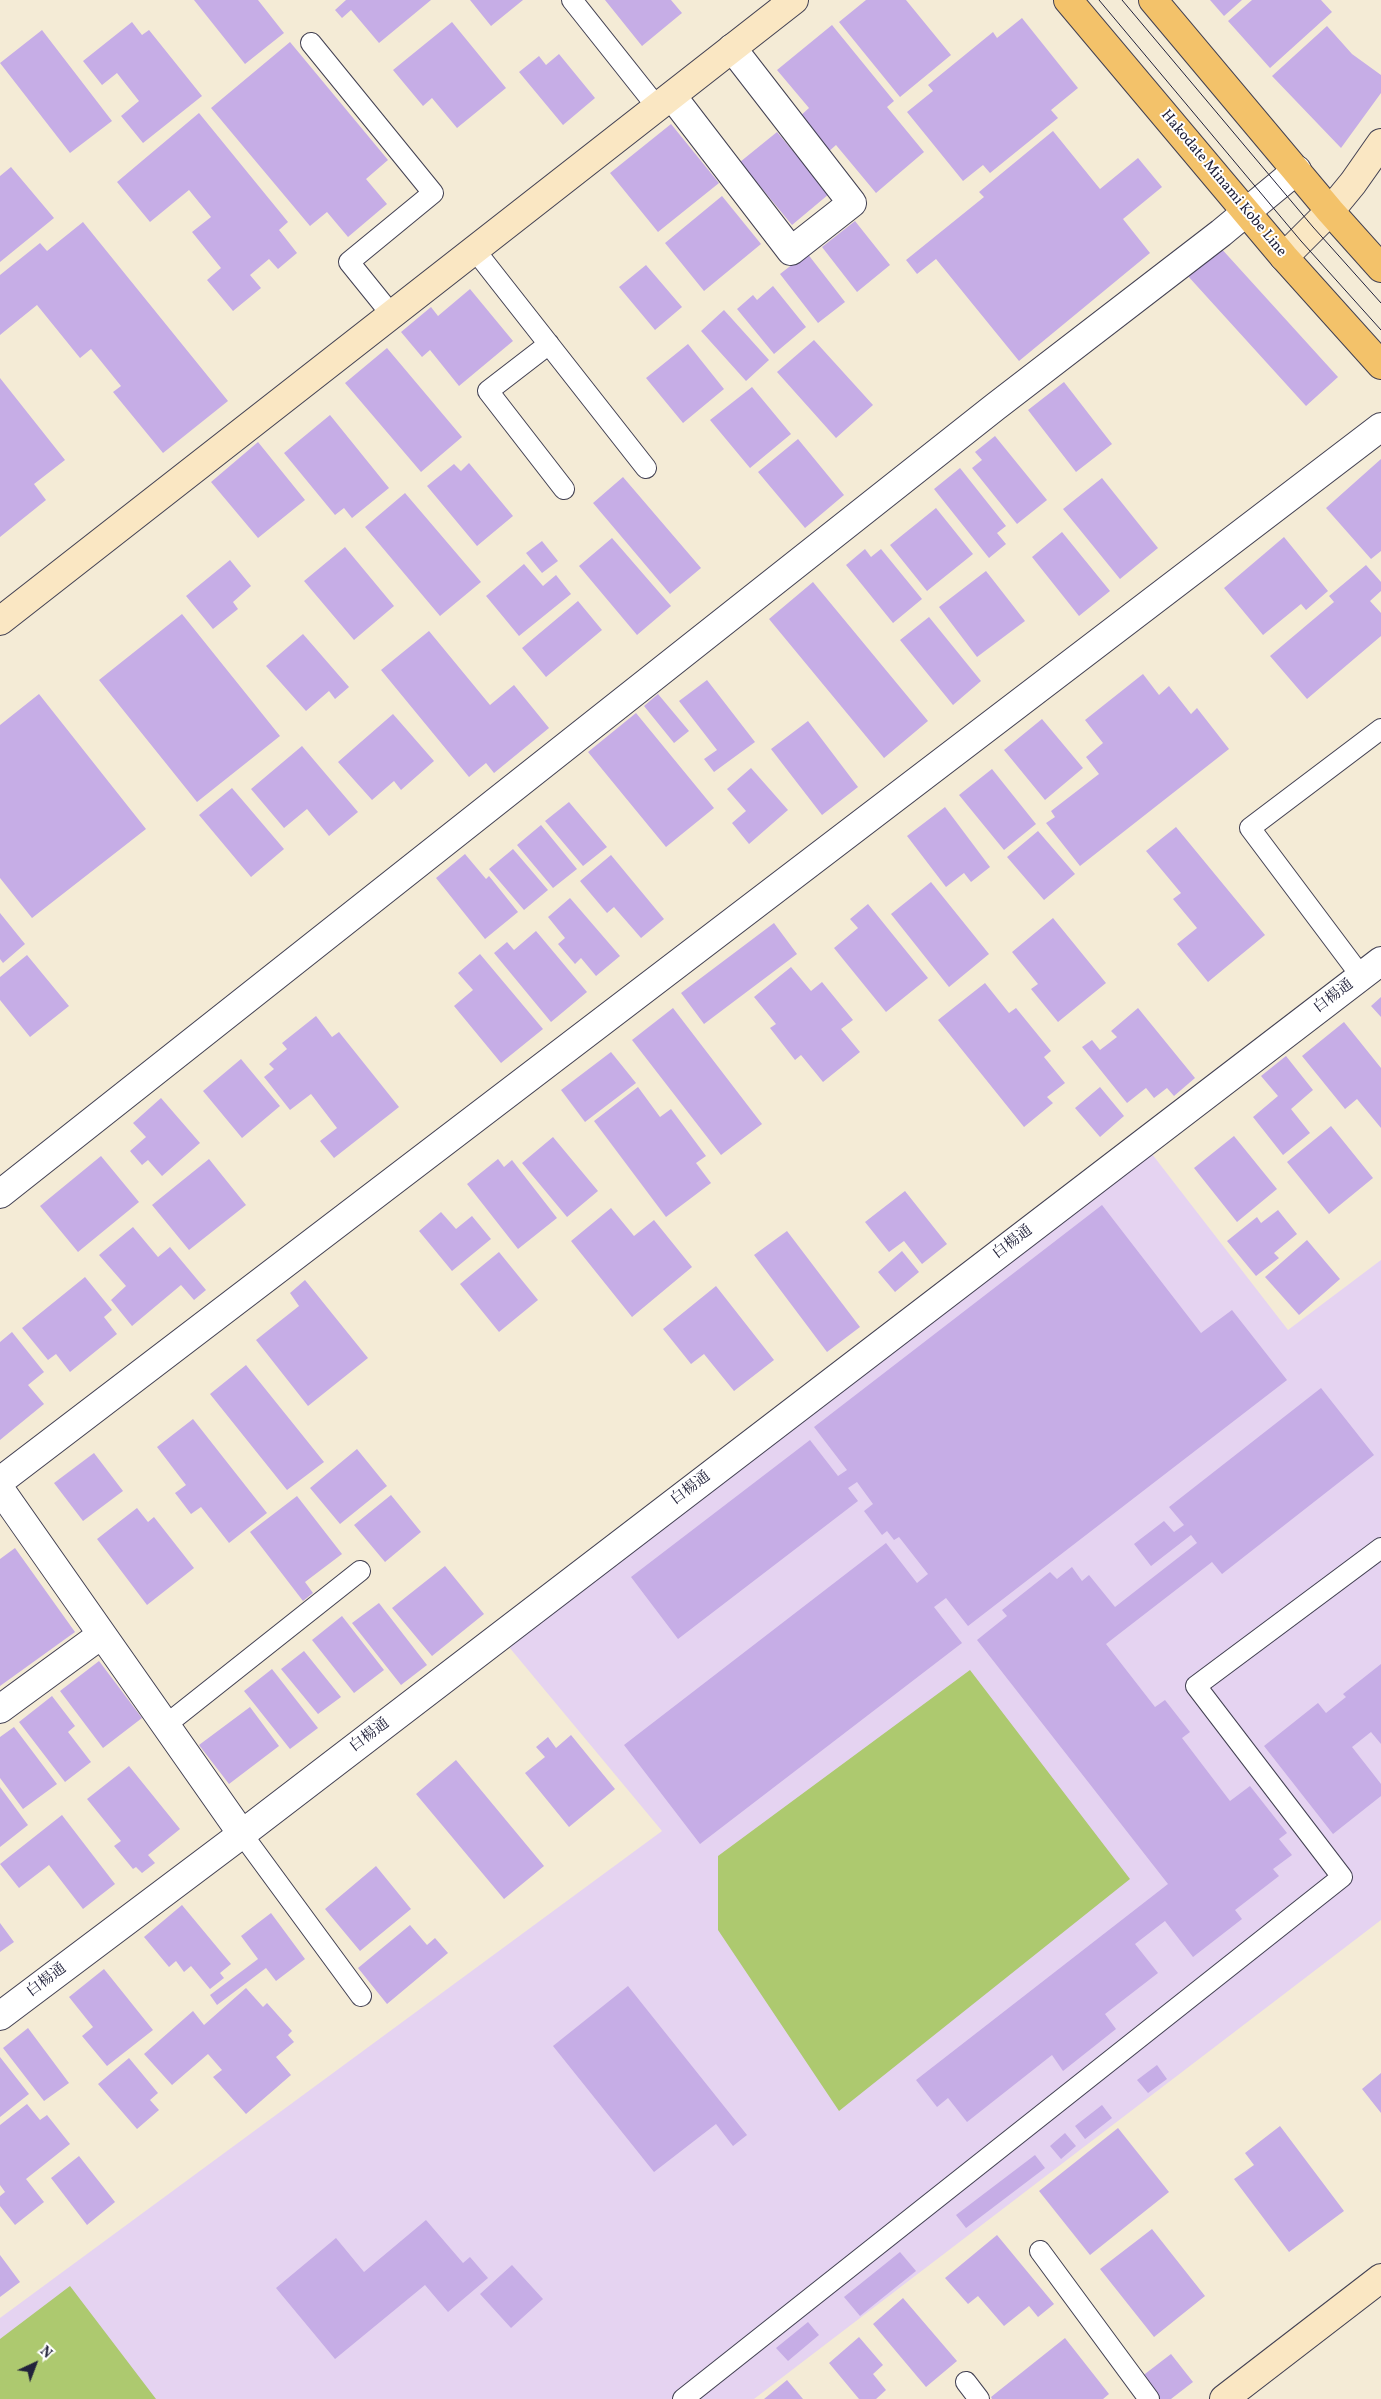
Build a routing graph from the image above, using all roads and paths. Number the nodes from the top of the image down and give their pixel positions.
1 (572, 0) edge
2 (794, 0) edge
3 (1068, 0) edge
4 (1154, 0) edge
5 (311, 42) dead end
6 (732, 48) junction
7 (664, 101) junction
8 (1381, 143) edge
9 (1297, 170) junction
10 (1330, 211) junction
11 (1247, 212) junction
12 (474, 249) junction
13 (1284, 257) junction
14 (1381, 268) edge
15 (391, 314) junction
16 (549, 344) junction
17 (1381, 365) edge
18 (1381, 427) edge
19 (646, 468) dead end
20 (564, 489) dead end
21 (0, 621) edge
22 (1380, 729) edge
23 (1371, 968) edge
24 (0, 1194) edge
25 (0, 1481) edge
26 (0, 1489) edge
27 (1381, 1548) edge
28 (360, 1571) dead end
29 (101, 1635) junction
30 (0, 1709) edge
31 (166, 1724) junction
32 (242, 1834) junction
33 (361, 1996) dead end
34 (0, 2016) edge
35 (1040, 2251) dead end
36 (1381, 2278) edge
37 (966, 2382) dead end
38 (683, 2399) edge
39 (979, 2399) edge
40 (1150, 2399) edge
41 (1224, 2399) edge

1 - 7 lane
2 - 6 street
3 - 11 main road, Hakodate Minami Kobe Line
4 - 9 main road
5 - 15 lane
6 - 7 street
6 - 7 street
7 - 12 street
8 - 10 street
9 - 10 main road
9 - 11 street
10 - 13 street
10 - 14 main road
11 - 13 main road, Hakodate Minami Kobe Line
11 - 24 street
12 - 15 street
12 - 16 lane
13 - 17 main road, Hakodate Minami Kobe Line
15 - 21 street
16 - 19 lane
16 - 20 lane
18 - 25 street
22 - 23 lane
23 - 32 street, 白楊通
26 - 29 street
27 - 38 lane
28 - 31 lane
29 - 30 street
29 - 31 street
31 - 32 street
32 - 33 lane
32 - 34 street, 白楊通
35 - 40 lane
36 - 41 street
37 - 39 lane

